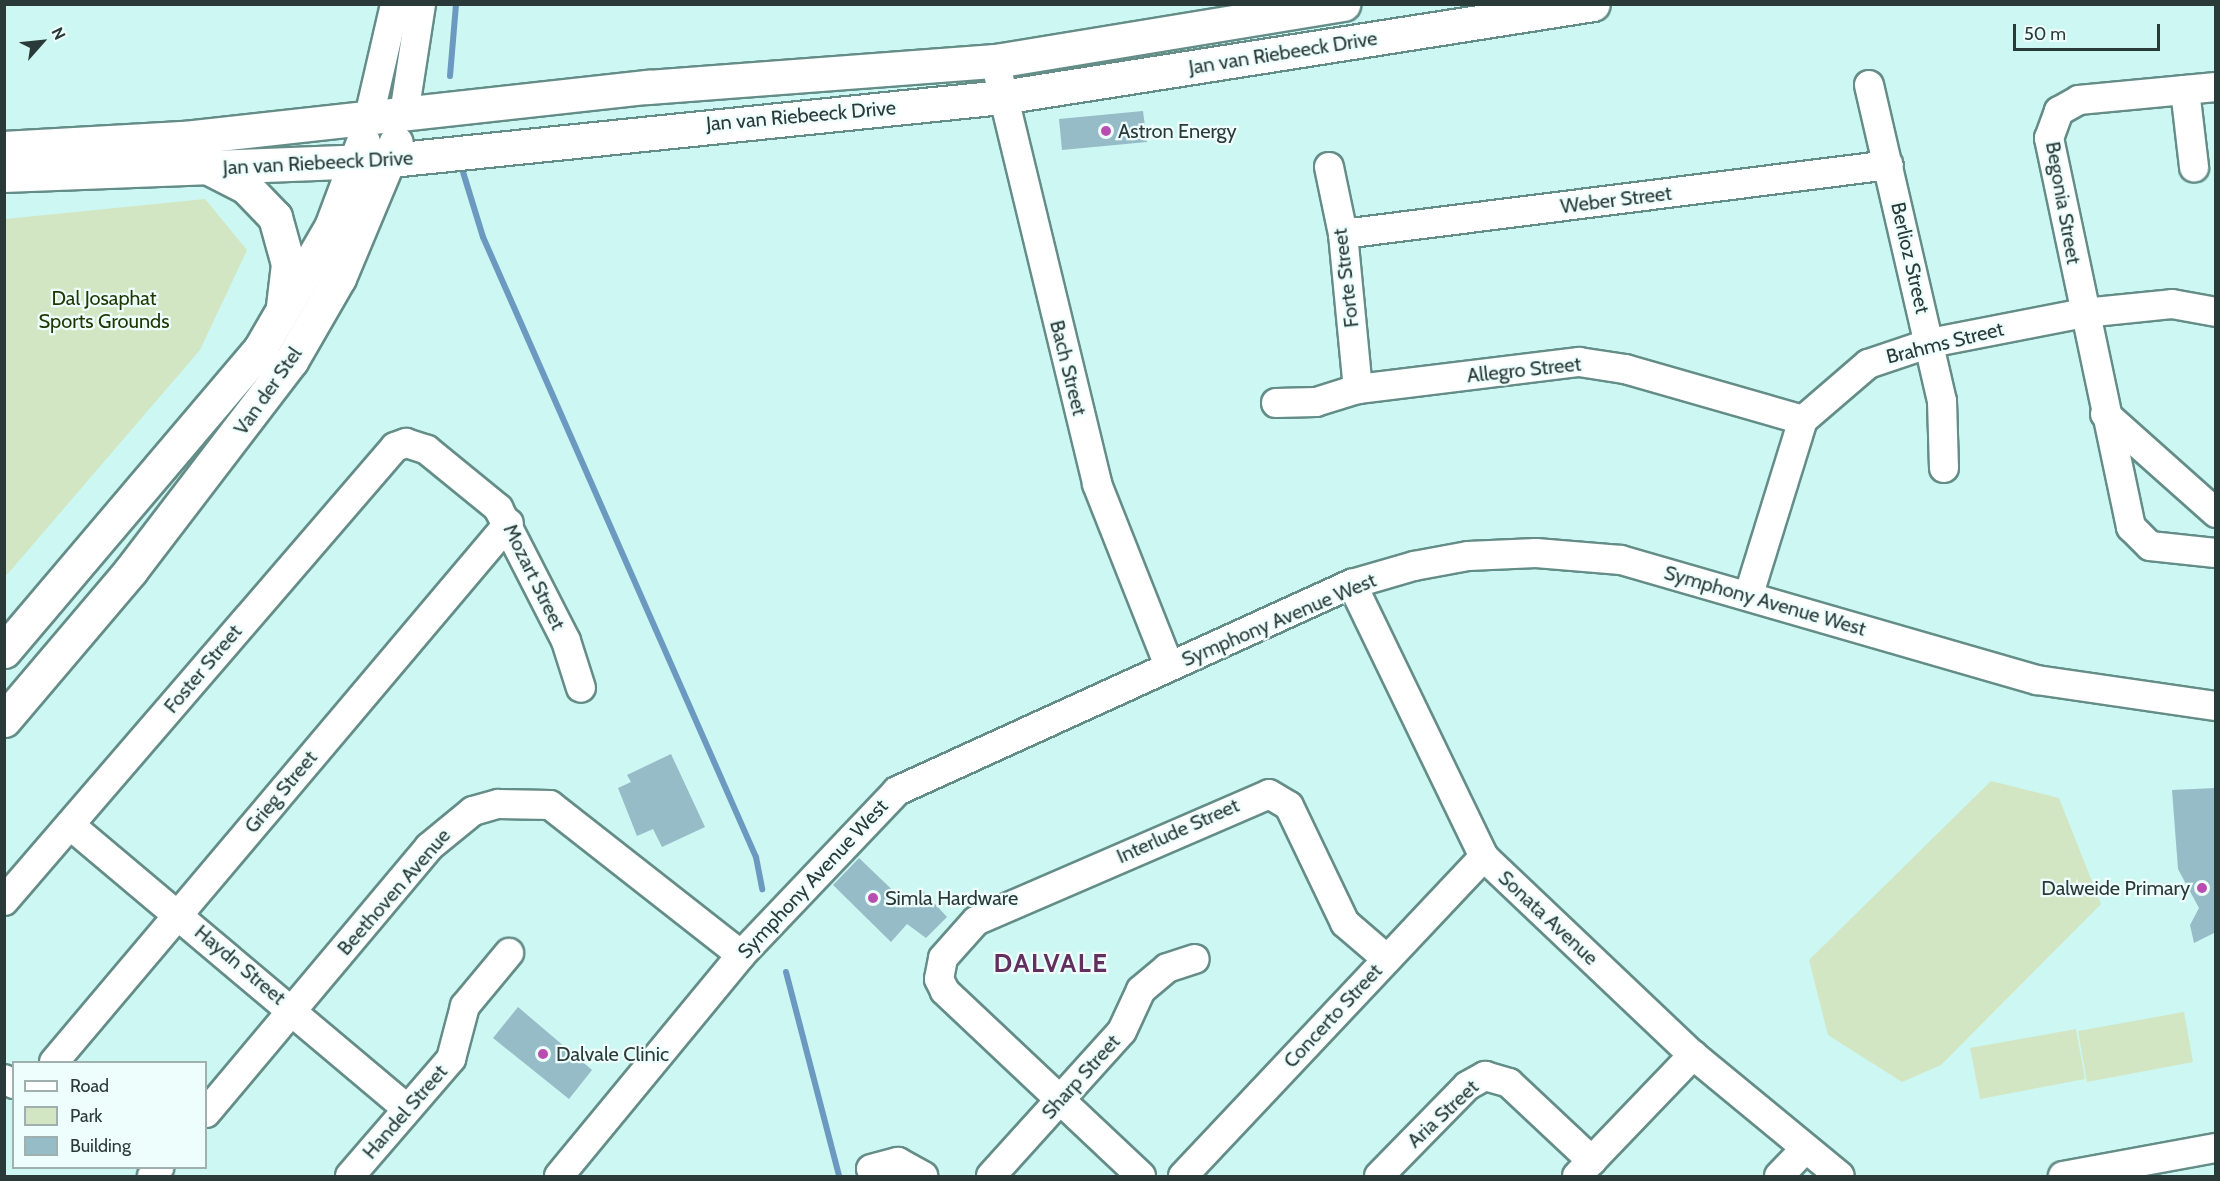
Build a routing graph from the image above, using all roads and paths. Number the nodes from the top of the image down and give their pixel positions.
1 (395, 4) edge
2 (421, 4) edge
3 (1343, 4) edge
4 (1593, 4) edge
5 (995, 61) junction
6 (1869, 85) dead end
7 (2216, 87) edge
8 (2185, 90) junction
9 (1002, 97) junction
10 (404, 114) junction
11 (369, 117) junction
12 (4, 148) edge
13 (439, 155) junction
14 (391, 160) junction
15 (358, 162) junction
16 (1889, 165) junction
17 (1329, 167) dead end
18 (2194, 167) dead end
19 (210, 169) junction
20 (4, 175) edge
21 (365, 225) junction
22 (1343, 234) junction
23 (2216, 312) edge
24 (2084, 313) junction
25 (281, 317) junction
26 (1930, 344) junction
27 (1358, 389) junction
28 (1276, 402) dead end
29 (2105, 414) junction
30 (1803, 420) junction
31 (406, 443) joint
32 (1944, 468) dead end
33 (2216, 513) edge
34 (509, 523) junction
35 (2216, 553) edge
36 (1352, 584) junction
37 (1749, 594) junction
38 (4, 651) edge
39 (1169, 666) junction
40 (581, 688) dead end
41 (2216, 706) edge
42 (4, 720) edge
43 (70, 825) junction
44 (1484, 857) junction
45 (4, 901) edge
46 (178, 913) junction
47 (509, 953) dead end
48 (741, 955) junction
49 (1387, 958) junction
50 (1194, 959) dead end
51 (294, 1010) junction
52 (1693, 1055) junction
53 (55, 1061) edge
54 (1059, 1101) junction
55 (407, 1109) junction
56 (207, 1112) edge
57 (2216, 1148) edge
58 (1805, 1149) junction
59 (871, 1169) dead end
60 (1585, 1169) edge
61 (350, 1176) edge
62 (559, 1176) edge
63 (923, 1176) edge
64 (991, 1176) edge
65 (1141, 1176) edge
66 (1183, 1176) edge
67 (1379, 1176) edge
68 (1779, 1176) edge
69 (1840, 1176) edge
70 (2063, 1176) edge

1 - 11 street, Van der Stel
2 - 10 street, Van der Stel
3 - 5 main road, Jan van Riebeeck Drive
4 - 9 main road, Jan van Riebeeck Drive
5 - 9 street, Bach Street
5 - 10 main road, Jan van Riebeeck Drive
6 - 16 street, Berlioz Street
7 - 8 street, Begonia Street
8 - 18 street
8 - 24 street, Begonia Street
9 - 13 main road, Jan van Riebeeck Drive
9 - 39 street, Bach Street
10 - 11 main road, Jan van Riebeeck Drive
10 - 14 main road, Van der Stel
11 - 12 main road, Jan van Riebeeck Drive
11 - 15 main road, Van der Stel
13 - 14 main road, Jan van Riebeeck Drive
13 - 21 main road
14 - 15 main road, Jan van Riebeeck Drive
14 - 21 main road, Van der Stel
15 - 19 main road, Jan van Riebeeck Drive
15 - 25 main road, Van der Stel
16 - 22 street, Weber Street
16 - 26 street, Berlioz Street
17 - 22 street, Forte Street
19 - 20 main road, Jan van Riebeeck Drive
19 - 25 main road
21 - 42 main road, Van der Stel
22 - 27 street, Forte Street
23 - 24 street, Brahms Street
24 - 26 street, Brahms Street
24 - 29 street, Begonia Street
25 - 38 main road, Van der Stel
26 - 30 street, Brahms Street
26 - 32 street, Berlioz Street
27 - 28 street, Allegro Street
27 - 30 street, Allegro Street
29 - 33 street
29 - 35 street, Begonia Street
30 - 37 street
31 - 34 street, Mozart Street
31 - 43 street, Foster Street
34 - 40 street, Mozart Street
34 - 46 street, Grieg Street
36 - 37 street, Symphony Avenue West
36 - 39 street, Symphony Avenue West
36 - 44 street, Sonata Avenue
37 - 41 street, Symphony Avenue West
39 - 48 street, Symphony Avenue West
43 - 45 street, Foster Street
43 - 46 street, Haydn Street
44 - 49 street, Concerto Street
44 - 52 street, Sonata Avenue
46 - 51 street, Haydn Street
46 - 53 street, Grieg Street
47 - 55 street, Handel Street
48 - 51 street, Beethoven Avenue
48 - 62 street, Symphony Avenue West
49 - 54 street, Interlude Street
49 - 66 street, Concerto Street
50 - 54 street, Sharp Street
51 - 55 street, Haydn Street
51 - 56 street, Beethoven Avenue
52 - 58 street, Sonata Avenue
52 - 60 street
54 - 64 street, Sharp Street
54 - 65 street
55 - 61 street, Handel Street
57 - 70 street
58 - 68 street
58 - 69 street, Sonata Avenue
59 - 63 street
60 - 67 street, Aria Street

